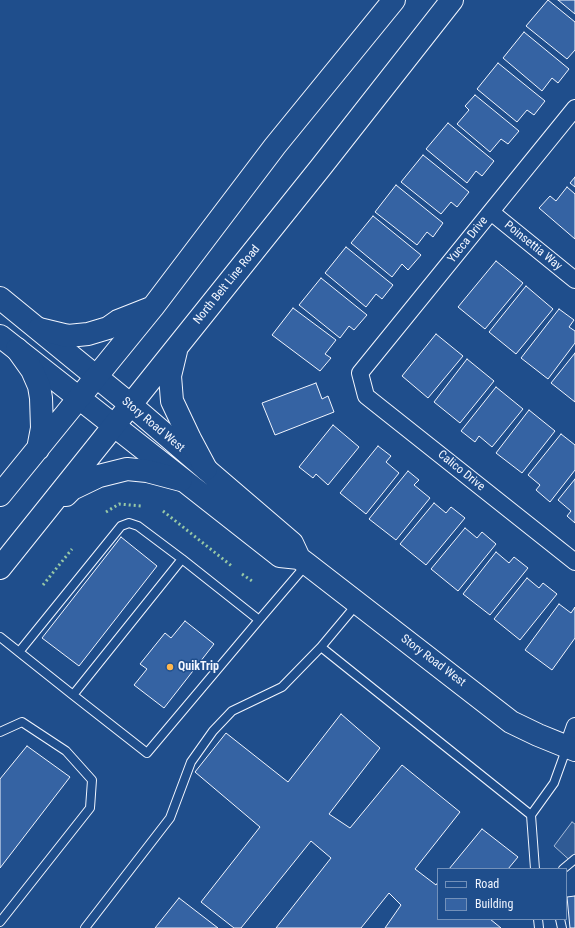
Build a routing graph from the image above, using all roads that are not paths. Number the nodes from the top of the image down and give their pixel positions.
1 (394, 0) edge
2 (452, 0) edge
3 (575, 108) edge
4 (491, 212) junction
5 (575, 280) edge
6 (0, 298) edge
7 (152, 307) junction
8 (39, 329) junction
9 (0, 336) edge
10 (177, 348) junction
11 (17, 349) junction
12 (360, 373) joint
13 (97, 377) junction
14 (80, 398) junction
15 (131, 405) junction
16 (114, 426) junction
17 (38, 449) junction
18 (206, 469) junction
19 (181, 480) junction
20 (0, 495) edge
21 (44, 514) junction
22 (182, 559) junction
23 (303, 561) junction
24 (575, 562) edge
25 (0, 568) edge
26 (357, 604) junction
27 (259, 620) junction
28 (0, 637) edge
29 (320, 647) junction
30 (18, 652) junction
31 (73, 695) junction
32 (575, 726) edge
33 (0, 732) edge
34 (571, 748) edge
35 (531, 816) junction
36 (575, 859) edge
37 (535, 868) edge
38 (564, 868) edge
39 (0, 922) edge
40 (85, 928) edge

1 - 7 main road
2 - 10 main road, North Belt Line Road
3 - 4 street, Yucca Drive
4 - 5 street, Poinsettia Way
4 - 12 street, Yucca Drive
6 - 8 main road, Story Road West
7 - 8 main road
7 - 13 main road
8 - 13 main road, Story Road West
9 - 11 main road, Story Road West
10 - 15 main road, North Belt Line Road
10 - 18 main road
11 - 14 main road, Story Road West
11 - 17 main road
12 - 24 street, Calico Drive
13 - 14 main road
13 - 15 main road, Story Road West
14 - 16 main road, Story Road West
14 - 17 main road
15 - 16 main road, North Belt Line Road
15 - 18 main road, Story Road West
16 - 19 main road, Story Road West
16 - 21 main road, North Belt Line Road
17 - 20 main road
18 - 23 main road, Story Road West
19 - 21 main road
19 - 23 main road, Story Road West
21 - 25 main road, North Belt Line Road
22 - 27 lane
22 - 30 lane
22 - 31 lane
23 - 26 main road, Story Road West
23 - 27 lane
26 - 29 lane
26 - 34 main road, Story Road West
27 - 31 lane
28 - 30 lane
29 - 35 lane
29 - 40 lane
30 - 31 lane
32 - 34 street
33 - 39 lane
34 - 35 lane
35 - 37 lane
36 - 38 lane

